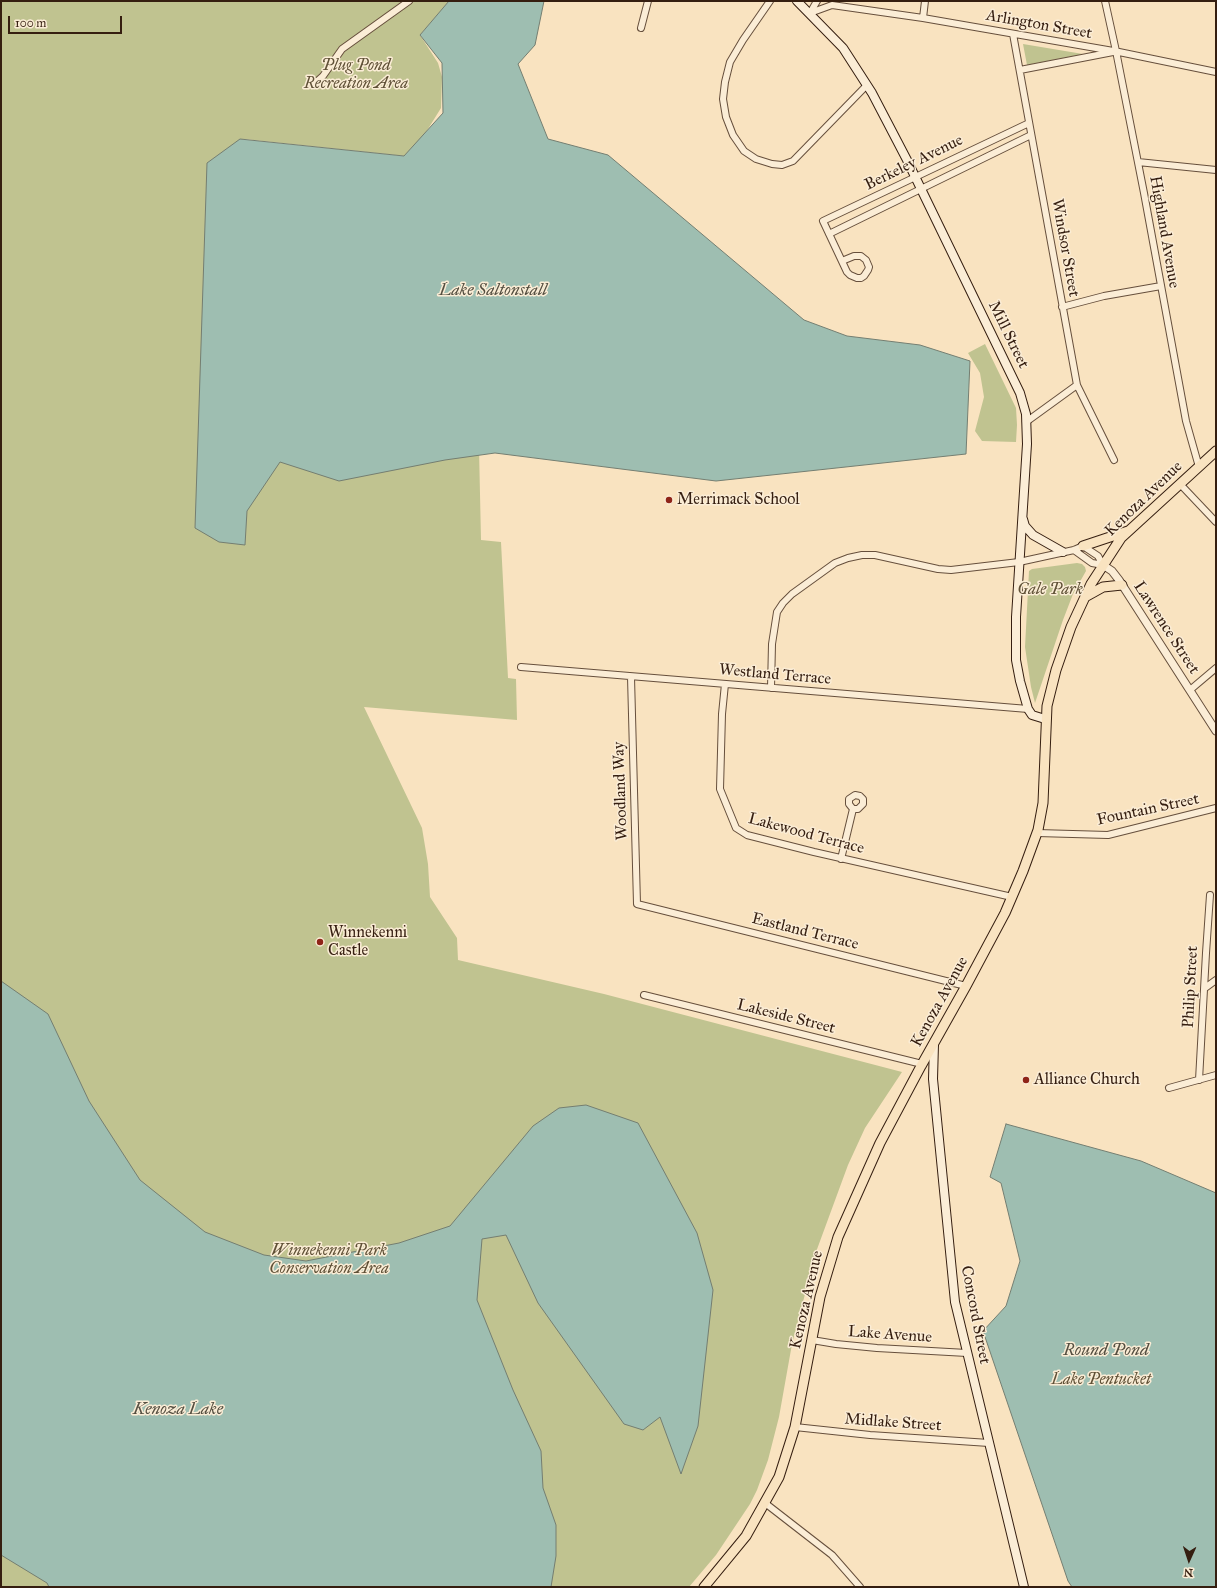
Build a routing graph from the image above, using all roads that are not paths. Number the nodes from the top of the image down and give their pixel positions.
1 (409, 1) edge
2 (648, 1) edge
3 (770, 1) edge
4 (797, 1) edge
5 (818, 1) edge
6 (925, 1) edge
7 (1105, 1) edge
8 (810, 13) junction
9 (923, 18) junction
10 (641, 28) dead end
11 (1013, 34) junction
12 (1116, 51) junction
13 (1020, 70) junction
14 (1216, 72) edge
15 (313, 85) dead end
16 (867, 85) junction
17 (1029, 123) junction
18 (1031, 135) junction
19 (1138, 162) junction
20 (1216, 170) edge
21 (915, 177) junction
22 (921, 189) junction
23 (829, 234) junction
24 (842, 262) junction
25 (1161, 286) junction
26 (1062, 307) junction
27 (1077, 385) junction
28 (1026, 422) junction
29 (1216, 451) edge
30 (1114, 460) dead end
31 (1199, 467) junction
32 (1180, 484) junction
33 (1022, 517) junction
34 (1216, 522) edge
35 (1129, 530) junction
36 (1083, 546) junction
37 (1074, 550) junction
38 (1063, 552) junction
39 (1019, 562) junction
40 (1103, 565) junction
41 (1122, 585) junction
42 (1085, 597) junction
43 (520, 667) dead end
44 (1216, 668) edge
45 (631, 677) junction
46 (725, 684) junction
47 (771, 688) junction
48 (1190, 690) junction
49 (1028, 709) junction
50 (1045, 719) junction
51 (1216, 731) edge
52 (1216, 808) edge
53 (853, 809) dead end
54 (1037, 833) junction
55 (840, 859) junction
56 (1210, 895) dead end
57 (1012, 897) junction
58 (637, 904) joint
59 (1216, 980) edge
60 (966, 986) junction
61 (1205, 988) junction
62 (644, 995) dead end
63 (934, 1043) junction
64 (922, 1064) junction
65 (1216, 1076) edge
66 (1199, 1080) junction
67 (1168, 1088) dead end
68 (812, 1340) junction
69 (966, 1353) junction
70 (795, 1427) junction
71 (989, 1443) junction
72 (765, 1503) junction
73 (704, 1587) edge
74 (860, 1587) edge
75 (1024, 1587) edge

1 - 15 street
2 - 10 street
3 - 16 street
4 - 8 main road, Mill Street
5 - 8 street
6 - 9 street
7 - 12 street, Highland Avenue
8 - 9 street, Arlington Street
8 - 16 main road, Mill Street
9 - 11 street, Arlington Street
11 - 12 street, Arlington Street
11 - 13 street, Windsor Street
12 - 13 street
12 - 14 street, Arlington Street
12 - 19 street, Highland Avenue
13 - 17 street, Windsor Street
16 - 21 main road, Mill Street
17 - 18 street, Windsor Street
17 - 21 street, Berkeley Avenue
18 - 22 street, Berkeley Avenue
18 - 26 street, Windsor Street
19 - 20 street
19 - 25 street, Highland Avenue
21 - 22 main road, Mill Street
21 - 23 street, Berkeley Avenue
22 - 23 street, Berkeley Avenue
22 - 28 main road, Mill Street
23 - 24 street, Berkeley Avenue
24 - 24 street, Berkeley Avenue
25 - 26 street
25 - 31 street, Highland Avenue
26 - 27 street, Windsor Street
27 - 28 street
27 - 30 street, Windsor Street
28 - 33 main road, Mill Street
29 - 31 main road, Kenoza Avenue
31 - 32 main road, Kenoza Avenue
32 - 34 street
32 - 35 main road, Kenoza Avenue
33 - 38 main road
33 - 39 main road, Mill Street
35 - 36 main road
35 - 40 main road, Kenoza Avenue
36 - 37 street
36 - 40 street
37 - 38 street
37 - 40 street
38 - 39 street
39 - 47 street
39 - 49 main road, Mill Street
40 - 41 street, Lawrence Street
40 - 42 main road, Kenoza Avenue
41 - 42 main road
41 - 48 street, Lawrence Street
42 - 50 main road, Kenoza Avenue
43 - 45 street, Westland Terrace
44 - 48 street
45 - 46 street, Westland Terrace
45 - 58 street, Woodland Way
46 - 47 street, Westland Terrace
46 - 55 street, Lakewood Terrace
47 - 49 street, Westland Terrace
48 - 51 street, Lawrence Street
49 - 50 main road
50 - 54 main road, Kenoza Avenue
52 - 54 street, Fountain Street
53 - 55 street
54 - 57 main road, Kenoza Avenue
55 - 57 street, Lakewood Terrace
56 - 61 street, Philip Street
57 - 60 main road, Kenoza Avenue
58 - 60 street, Eastland Terrace
59 - 61 street
60 - 63 main road, Kenoza Avenue
61 - 66 street, Philip Street
62 - 64 street, Lakeside Street
63 - 64 main road, Kenoza Avenue
63 - 69 main road, Concord Street
64 - 68 main road, Kenoza Avenue
65 - 66 street
66 - 67 street
68 - 69 street, Lake Avenue
68 - 70 main road, Kenoza Avenue
69 - 71 main road, Concord Street
70 - 71 street, Midlake Street
70 - 72 main road, Kenoza Avenue
71 - 75 main road, Concord Street
72 - 73 main road, Kenoza Avenue
72 - 74 street

